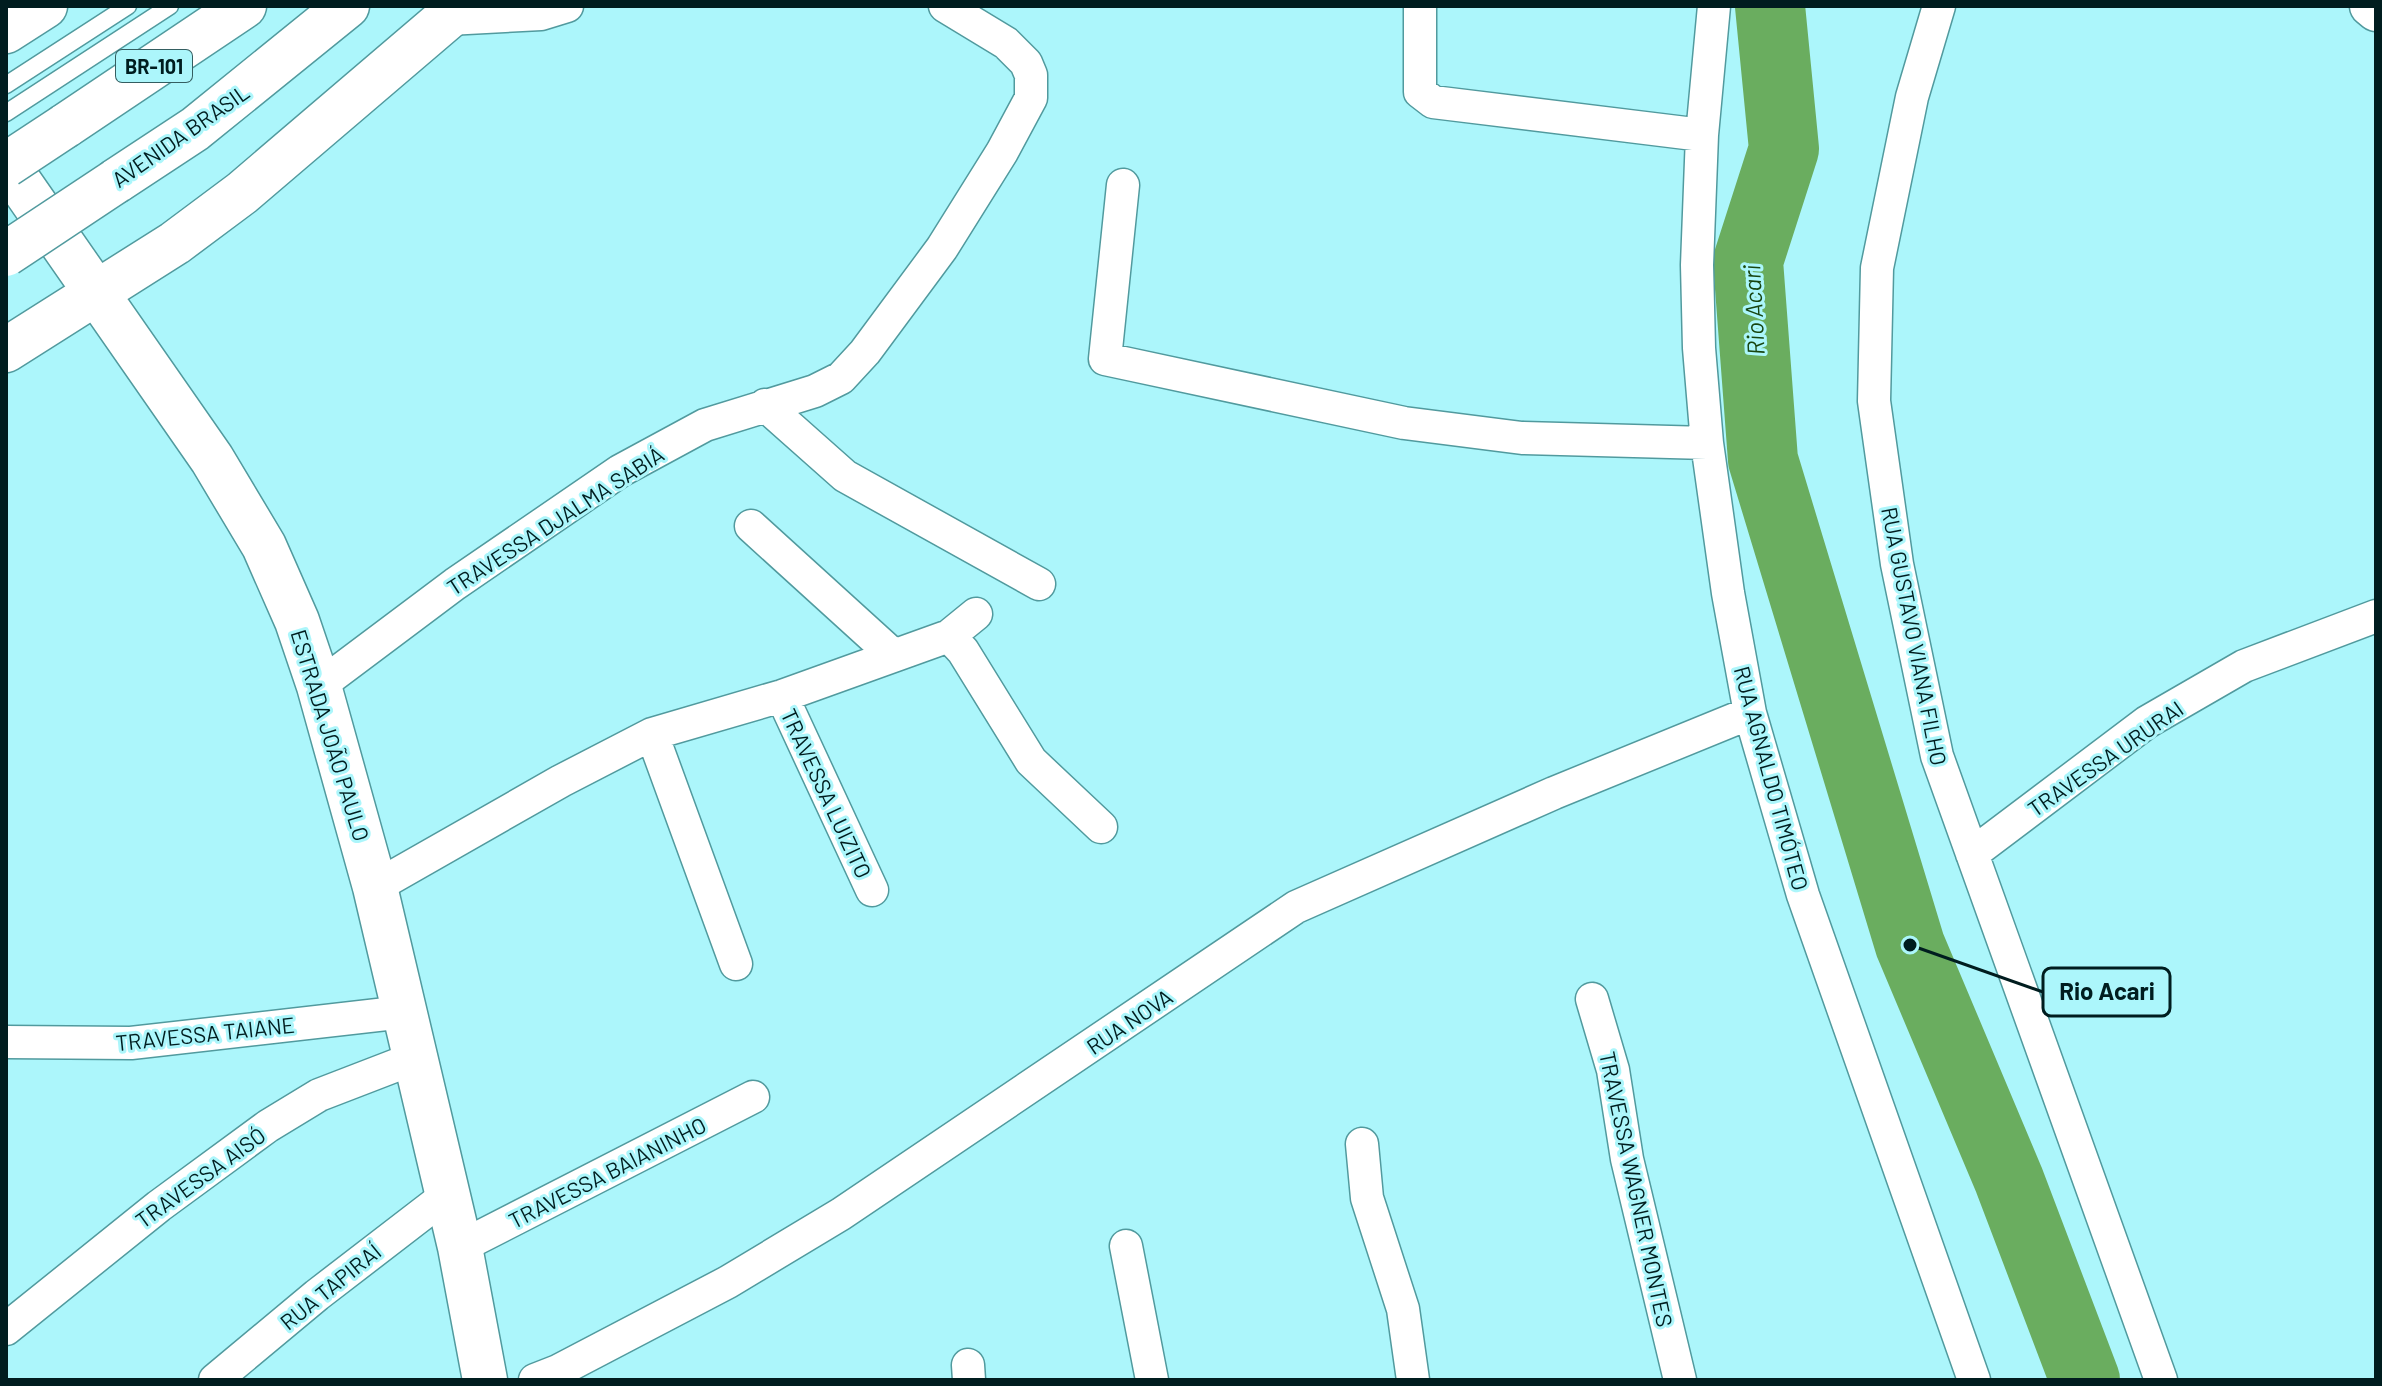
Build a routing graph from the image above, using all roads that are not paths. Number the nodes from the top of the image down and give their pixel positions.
1 (128, 6) edge
2 (170, 6) edge
3 (244, 6) edge
4 (347, 6) edge
5 (567, 6) edge
6 (945, 6) edge
7 (1420, 6) edge
8 (1714, 6) edge
9 (1939, 6) edge
10 (2370, 6) edge
11 (2376, 11) edge
12 (454, 13) edge
13 (6, 85) edge
14 (6, 113) edge
15 (1702, 135) junction
16 (6, 164) edge
17 (1123, 185) dead end
18 (6, 254) edge
19 (98, 293) junction
20 (6, 350) edge
21 (765, 405) junction
22 (1707, 443) junction
23 (751, 526) dead end
24 (1039, 584) dead end
25 (976, 614) dead end
26 (2376, 616) edge
27 (949, 636) junction
28 (893, 655) junction
29 (319, 686) junction
30 (782, 696) junction
31 (1750, 713) junction
32 (652, 734) junction
33 (1101, 827) dead end
34 (1972, 854) junction
35 (375, 887) junction
36 (872, 890) dead end
37 (736, 964) dead end
38 (1592, 999) dead end
39 (404, 1012) junction
40 (6, 1042) edge
41 (415, 1058) junction
42 (753, 1097) dead end
43 (1362, 1144) dead end
44 (447, 1195) junction
45 (1126, 1246) dead end
46 (460, 1247) junction
47 (6, 1329) edge
48 (215, 1380) edge
49 (485, 1380) edge
50 (535, 1380) edge
51 (1152, 1380) edge
52 (1413, 1380) edge
53 (1680, 1380) edge
54 (1974, 1380) edge
55 (2161, 1380) edge

1 - 13 lane
2 - 14 lane
3 - 16 main road, BR-101, bridge
4 - 18 main road, AVENIDA BRASIL, bridge
5 - 12 street
6 - 21 street, TRAVESSA DJALMA SABIÁ
7 - 15 street
8 - 15 street, RUA AGNALDO TIMÓTEO
9 - 34 street, RUA GUSTAVO VIANA FILHO
10 - 11 street
12 - 19 main road
15 - 22 street, RUA AGNALDO TIMÓTEO
16 - 19 main road, ESTRADA JOÃO PAULO
17 - 22 street
19 - 20 main road
19 - 29 main road, ESTRADA JOÃO PAULO
21 - 24 street
21 - 29 street, TRAVESSA DJALMA SABIÁ
22 - 31 street, RUA AGNALDO TIMÓTEO
23 - 28 street
25 - 27 street
26 - 34 street, TRAVESSA URURAI
27 - 28 street
27 - 33 street
28 - 30 street
29 - 35 main road, ESTRADA JOÃO PAULO
30 - 32 street
30 - 36 street, TRAVESSA LUIZITO
31 - 50 street, RUA NOVA
31 - 54 street, RUA AGNALDO TIMÓTEO
32 - 35 street
32 - 37 street
34 - 55 street, RUA GUSTAVO VIANA FILHO
35 - 39 main road, ESTRADA JOÃO PAULO
38 - 53 street, TRAVESSA WAGNER MONTES
39 - 40 street, TRAVESSA TAIANE
39 - 41 main road, ESTRADA JOÃO PAULO
41 - 44 main road, ESTRADA JOÃO PAULO
41 - 47 street, TRAVESSA AISÓ
42 - 46 street, TRAVESSA BAIANINHO
43 - 52 street
44 - 46 main road, ESTRADA JOÃO PAULO
44 - 48 street, RUA TAPIRAÍ
45 - 51 street
46 - 49 main road, ESTRADA JOÃO PAULO

